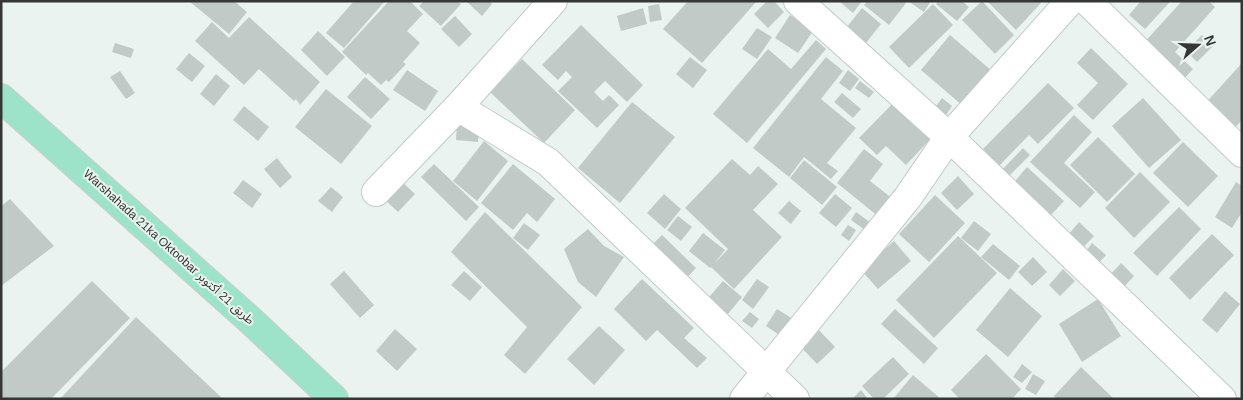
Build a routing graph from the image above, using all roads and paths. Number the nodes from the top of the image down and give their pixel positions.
1 (553, 1) edge
2 (798, 1) edge
3 (1070, 1) edge
4 (1087, 1) edge
5 (1, 98) edge
6 (458, 106) junction
7 (949, 137) junction
8 (1242, 153) edge
9 (376, 192) dead end
10 (766, 372) junction
11 (334, 399) edge
12 (744, 399) edge
13 (795, 399) edge
14 (1222, 399) edge

1 - 6 street
2 - 7 street
3 - 7 street
4 - 8 street
5 - 11 main road, Warshahada 21ka Oktoobar طريق 21 أكتوبر
6 - 9 street
6 - 10 street
7 - 10 street
7 - 14 street
10 - 12 street
10 - 13 street

